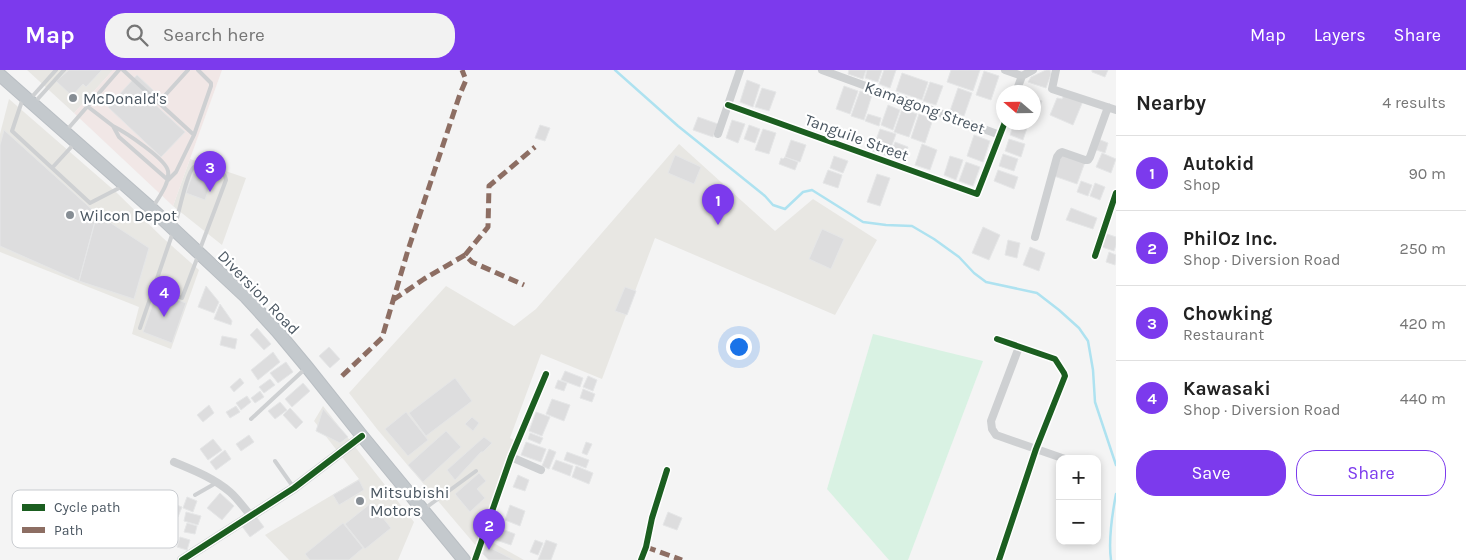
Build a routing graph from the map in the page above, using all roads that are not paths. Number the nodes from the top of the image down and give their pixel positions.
1 (56, 70) edge
2 (64, 70) edge
3 (188, 70) edge
4 (198, 70) edge
5 (740, 70) edge
6 (822, 70) edge
7 (1005, 70) edge
8 (1033, 70) edge
9 (1056, 70) edge
10 (118, 71) edge
11 (0, 75) edge
12 (1022, 76) junction
13 (1019, 85) edge
14 (29, 100) junction
15 (159, 102) junction
16 (728, 105) junction
17 (87, 106) junction
18 (1108, 108) junction
19 (1116, 110) edge
20 (113, 126) junction
21 (1002, 130) edge
22 (65, 133) junction
23 (718, 134) dead end
24 (194, 135) junction
25 (1000, 135) junction
26 (75, 142) junction
27 (52, 168) junction
28 (168, 180) junction
29 (125, 185) junction
30 (1116, 193) edge
31 (152, 209) junction
32 (174, 231) junction
33 (1035, 237) dead end
34 (199, 254) junction
35 (1095, 256) dead end
36 (154, 287) junction
37 (140, 328) dead end
38 (997, 339) dead end
39 (1020, 347) junction
40 (307, 367) junction
41 (546, 374) dead end
42 (251, 419) dead end
43 (362, 436) junction
44 (1036, 449) junction
45 (1056, 456) edge
46 (512, 457) junction
47 (275, 461) dead end
48 (174, 462) dead end
49 (476, 470) dead end
50 (541, 470) dead end
51 (668, 470) dead end
52 (216, 482) junction
53 (294, 488) junction
54 (195, 495) dead end
55 (422, 510) junction
56 (251, 516) junction
57 (182, 560) edge
58 (464, 560) edge
59 (475, 560) edge
60 (641, 560) edge
61 (999, 560) edge

1 - 14 lane
2 - 14 lane
3 - 15 lane
4 - 24 lane
5 - 16 street
6 - 25 street, Kamagong Street
7 - 12 street
8 - 12 street
9 - 18 street
10 - 15 lane
10 - 17 lane
11 - 14 highway, Diversion Road
12 - 13 street
14 - 22 highway, Diversion Road
14 - 27 lane
15 - 24 lane
16 - 23 street
16 - 25 street, Tanguile Street
17 - 20 lane
17 - 22 lane
18 - 19 street
18 - 33 street
20 - 28 lane
20 - 28 lane
21 - 25 street
22 - 26 highway, Diversion Road
24 - 28 lane
26 - 27 lane
26 - 29 highway, Diversion Road
27 - 29 lane
28 - 31 lane
29 - 31 highway, Diversion Road
30 - 35 street
31 - 32 highway, Diversion Road
32 - 34 highway, Diversion Road
32 - 34 lane
32 - 36 lane
34 - 36 lane
34 - 40 highway, Diversion Road
36 - 37 lane
38 - 39 street
39 - 44 street
39 - 44 street
40 - 42 lane
40 - 43 highway, Diversion Road
41 - 46 street
43 - 53 street
43 - 55 highway, Diversion Road
44 - 45 street
44 - 61 street
46 - 50 street
46 - 59 street
47 - 53 lane
48 - 52 street
49 - 55 lane
51 - 60 street
52 - 54 lane
52 - 56 street
53 - 56 street
55 - 58 highway, Diversion Road
56 - 57 street

